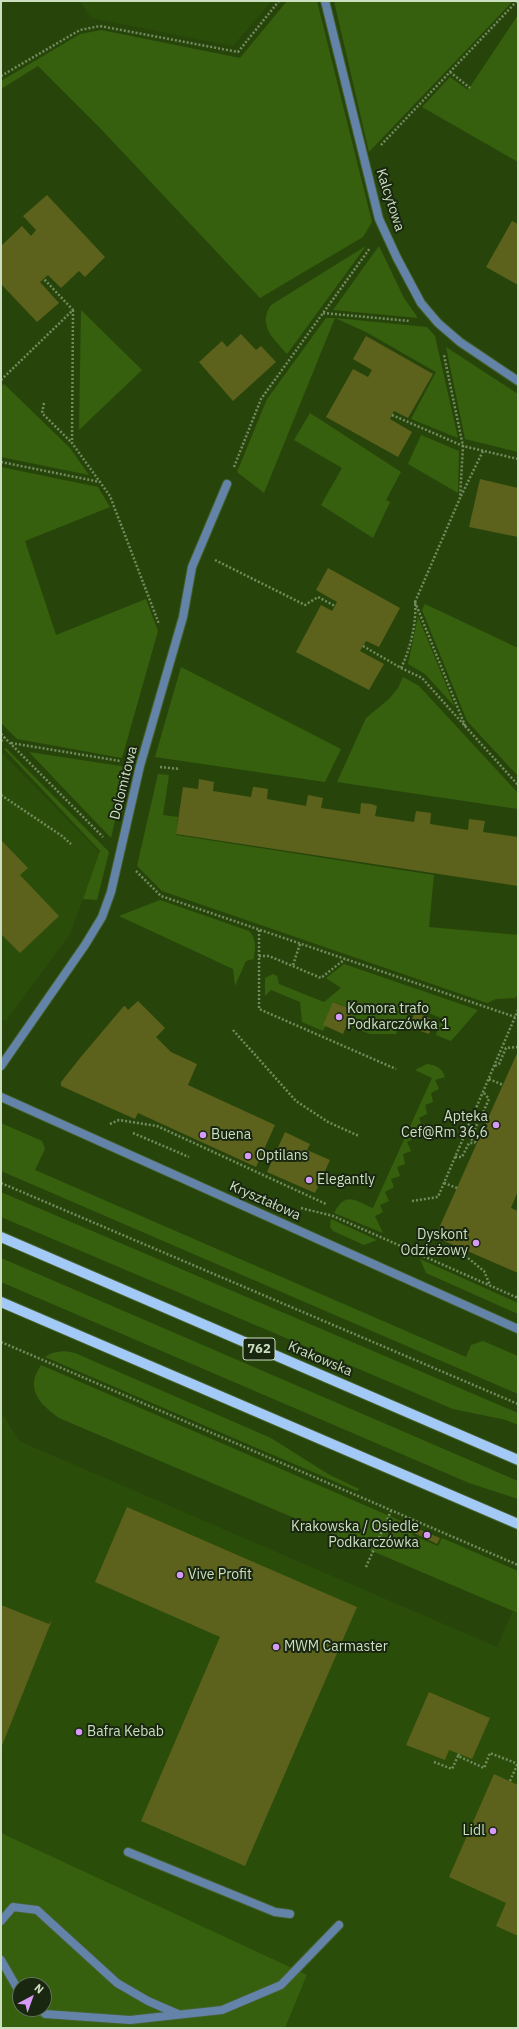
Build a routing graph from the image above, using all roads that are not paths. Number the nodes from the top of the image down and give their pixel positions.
1 (325, 1) edge
2 (518, 381) edge
3 (227, 484) road end
4 (1, 1066) edge
5 (1, 1097) edge
6 (1, 1237) edge
7 (1, 1302) edge
8 (518, 1329) edge
9 (518, 1460) edge
10 (518, 1524) edge
11 (128, 1852) dead end
12 (290, 1914) dead end
13 (1, 1921) edge
14 (339, 1925) dead end
15 (1, 1960) edge
16 (12, 1979) edge
17 (52, 2014) edge
18 (179, 2015) junction

1 - 2 street, Kalcytowa
3 - 4 street, Dolomitowa
5 - 8 street, Kryształowa
6 - 9 main road, Krakowska / 762
7 - 10 main road
11 - 12 street
13 - 18 street
14 - 18 street
15 - 16 street
17 - 18 street

